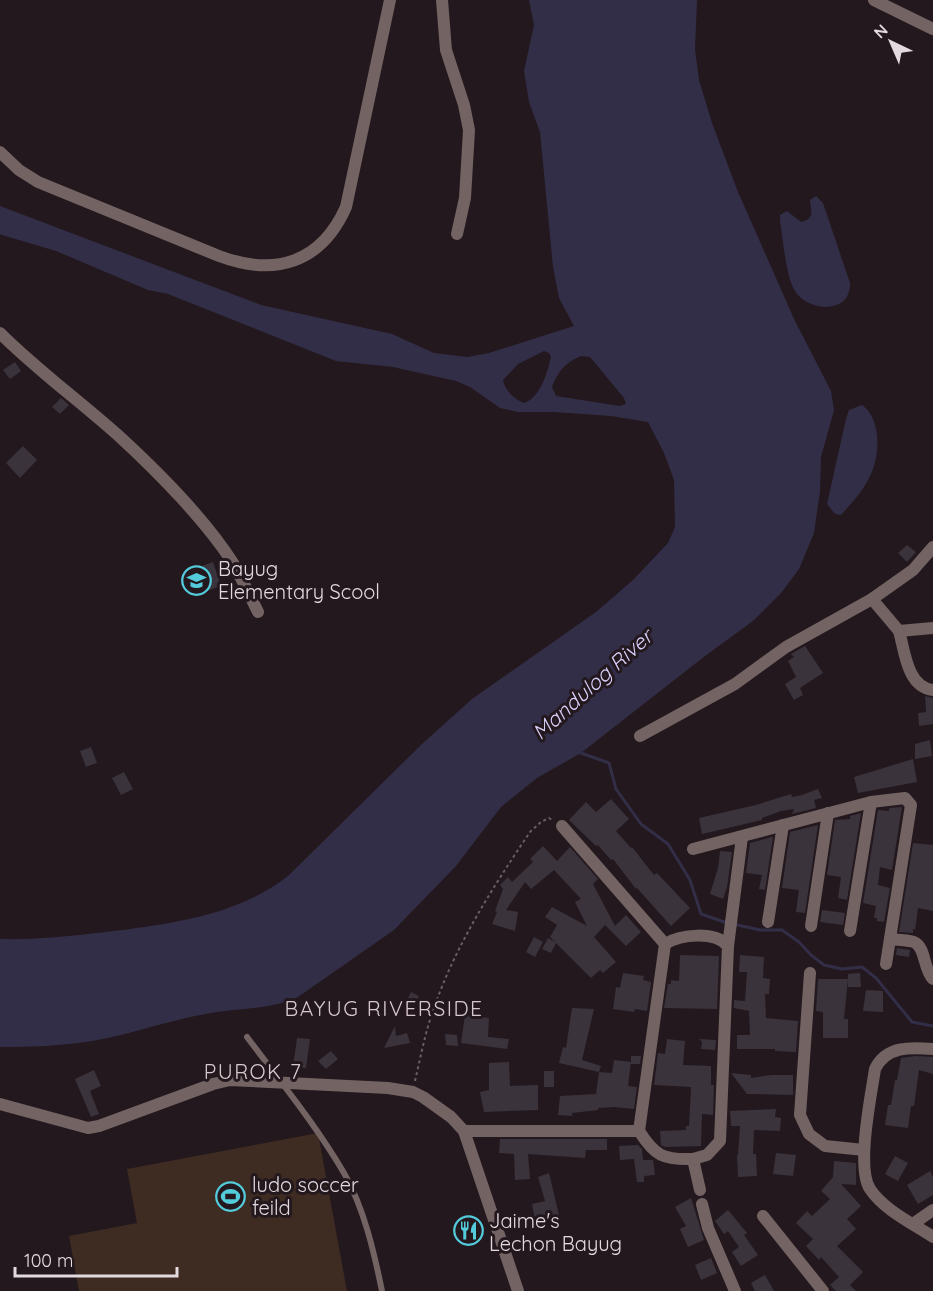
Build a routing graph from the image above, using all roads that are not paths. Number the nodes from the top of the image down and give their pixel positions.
1 (390, 0) edge
2 (442, 0) edge
3 (874, 0) edge
4 (933, 29) edge
5 (0, 152) edge
6 (457, 234) dead end
7 (0, 333) edge
8 (933, 547) edge
9 (872, 599) junction
10 (258, 612) dead end
11 (933, 628) edge
12 (899, 631) junction
13 (933, 690) edge
14 (640, 736) dead end
15 (871, 802) junction
16 (828, 813) junction
17 (783, 825) junction
18 (562, 826) road end
19 (742, 837) junction
20 (693, 849) dead end
21 (768, 922) dead end
22 (811, 926) dead end
23 (850, 931) dead end
24 (890, 939) junction
25 (665, 944) junction
26 (728, 946) junction
27 (886, 964) dead end
28 (810, 973) dead end
29 (933, 979) edge
30 (247, 1037) dead end
31 (933, 1049) edge
32 (282, 1084) junction
33 (0, 1104) edge
34 (464, 1131) junction
35 (639, 1131) junction
36 (864, 1150) junction
37 (693, 1159) junction
38 (700, 1190) dead end
39 (702, 1204) dead end
40 (933, 1210) edge
41 (763, 1216) dead end
42 (913, 1224) junction
43 (933, 1237) edge
44 (382, 1291) edge
45 (518, 1291) edge
46 (735, 1291) edge
47 (823, 1291) edge

1 - 5 street
2 - 6 street
3 - 4 street
7 - 10 street
8 - 9 street
9 - 12 street
9 - 14 street
11 - 12 street
12 - 13 street
15 - 16 street
15 - 23 street
15 - 24 street
16 - 17 street
16 - 22 street
17 - 19 street
17 - 21 street
18 - 25 street
19 - 20 street
19 - 26 street
24 - 27 street
24 - 29 street
25 - 26 street
25 - 35 street
26 - 37 street
28 - 36 street
30 - 32 lane
31 - 36 street
32 - 33 street
32 - 34 street
32 - 44 lane
34 - 35 street
34 - 45 street
35 - 37 street
36 - 42 street
37 - 38 street
39 - 46 street
40 - 42 street
41 - 47 street
42 - 43 street

